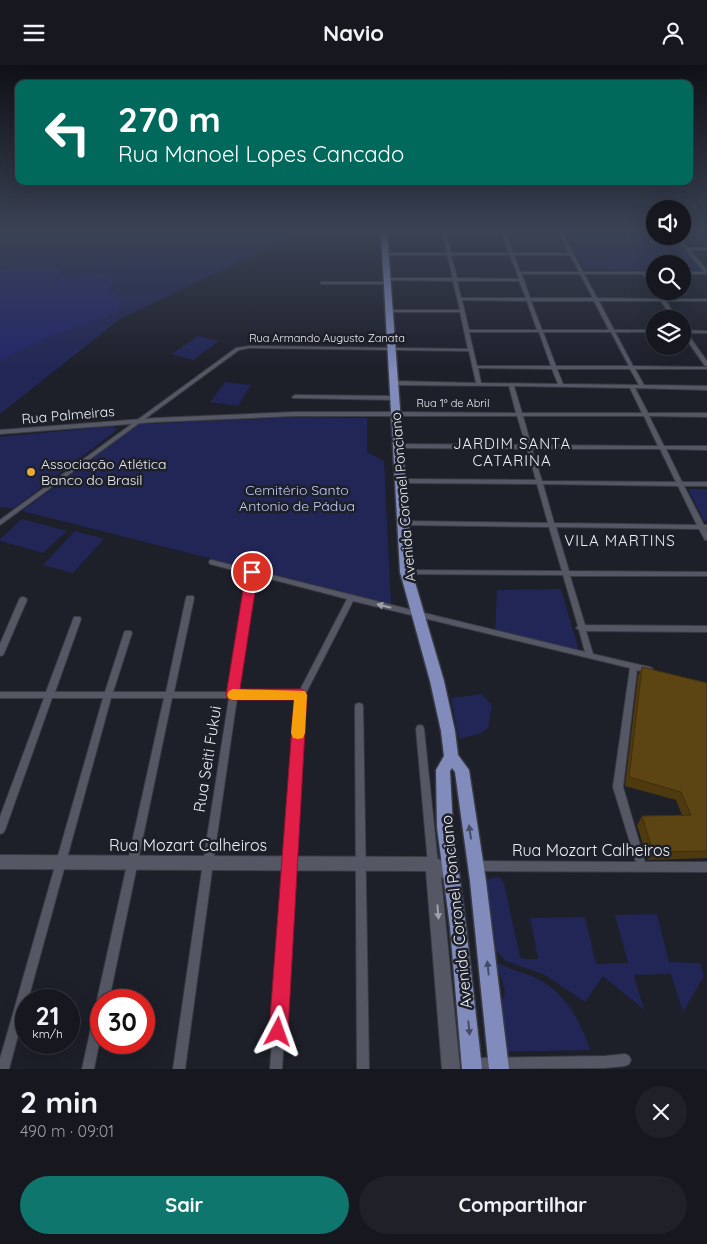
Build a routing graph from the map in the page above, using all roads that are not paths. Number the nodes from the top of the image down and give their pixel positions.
1 (585, 279) edge
2 (455, 280) junction
3 (522, 280) joint
4 (387, 281) junction
5 (322, 283) dead end
6 (460, 299) junction
7 (529, 300) junction
8 (596, 300) junction
9 (646, 300) edge
10 (663, 300) edge
11 (691, 300) edge
12 (707, 300) edge
13 (670, 310) edge
14 (389, 311) junction
15 (462, 311) junction
16 (467, 331) junction
17 (541, 331) junction
18 (613, 331) junction
19 (646, 331) edge
20 (691, 331) edge
21 (707, 332) edge
22 (691, 343) edge
23 (392, 349) junction
24 (471, 350) junction
25 (707, 366) edge
26 (475, 367) junction
27 (555, 367) junction
28 (633, 368) junction
29 (394, 383) junction
30 (478, 384) junction
31 (512, 385) junction
32 (562, 386) junction
33 (632, 387) junction
34 (642, 387) junction
35 (707, 388) edge
36 (295, 397) dead end
37 (395, 398) junction
38 (396, 414) junction
39 (520, 414) junction
40 (645, 415) junction
41 (707, 415) edge
42 (138, 421) junction
43 (119, 423) junction
44 (124, 431) junction
45 (0, 432) edge
46 (398, 446) junction
47 (529, 447) junction
48 (662, 448) junction
49 (707, 448) edge
50 (400, 481) junction
51 (539, 482) junction
52 (680, 484) junction
53 (707, 484) edge
54 (0, 523) edge
55 (403, 523) junction
56 (551, 525) junction
57 (704, 527) edge
58 (707, 538) edge
59 (212, 562) dead end
60 (252, 572) junction
61 (406, 572) junction
62 (564, 573) junction
63 (707, 574) edge
64 (351, 597) junction
65 (190, 598) dead end
66 (23, 600) dead end
67 (418, 615) junction
68 (77, 619) dead end
69 (580, 628) junction
70 (707, 629) edge
71 (128, 633) dead end
72 (0, 653) edge
73 (590, 656) junction
74 (634, 667) junction
75 (662, 673) edge
76 (302, 692) junction
77 (0, 695) edge
78 (49, 695) junction
79 (108, 695) junction
80 (169, 695) junction
81 (233, 695) junction
82 (358, 706) dead end
83 (420, 729) dead end
84 (451, 757) junction
85 (444, 799) junction
86 (466, 801) junction
87 (0, 830) edge
88 (439, 861) junction
89 (0, 862) edge
90 (60, 862) junction
91 (133, 863) junction
92 (208, 863) junction
93 (290, 863) junction
94 (361, 864) junction
95 (475, 866) junction
96 (642, 867) junction
97 (707, 867) edge
98 (105, 989) edge
99 (91, 1054) edge
100 (625, 1060) dead end
101 (472, 1066) edge
102 (499, 1066) edge
103 (3, 1069) edge
104 (88, 1069) edge
105 (179, 1069) edge
106 (276, 1069) edge
107 (362, 1069) edge
108 (451, 1069) edge

1 - 8 street
2 - 3 street
2 - 4 street
2 - 6 street
3 - 7 street
4 - 5 street
4 - 14 main road, Avenida Coronel Ponciano
6 - 7 street
6 - 15 street
7 - 8 street
7 - 17 street
8 - 9 street
8 - 18 street
10 - 13 street
11 - 12 street
14 - 15 street
14 - 23 main road, Avenida Coronel Ponciano
15 - 16 street
16 - 17 street
16 - 24 street
17 - 18 street
17 - 27 street
18 - 19 street
18 - 28 street
20 - 21 street
22 - 25 street
23 - 24 street, Rua Armando Augusto Zanata
23 - 29 main road, Avenida Coronel Ponciano
23 - 42 street, Rua Armando Augusto Zanata
24 - 26 street
25 - 28 street
26 - 27 street
26 - 30 street
27 - 28 street
27 - 32 street
28 - 34 street
29 - 30 street
29 - 37 main road, Avenida Coronel Ponciano
30 - 31 street
31 - 32 street
31 - 39 street
32 - 33 street
33 - 34 street
33 - 40 street
34 - 35 street
36 - 37 street
37 - 38 main road, Avenida Coronel Ponciano
38 - 39 street, Rua 1º de Abril
38 - 42 street, Rua 1º de Abril
38 - 46 main road, Avenida Coronel Ponciano
39 - 40 street, Rua 1º de Abril
39 - 47 street
40 - 41 street, Rua 1º de Abril
40 - 48 street
42 - 43 street, Rua Palmeiras
42 - 44 street, Rua Armando Augusto Zanata
43 - 44 street
43 - 45 street, Rua Palmeiras
44 - 54 street, Rua Armando Augusto Zanata
46 - 47 street
46 - 50 main road, Avenida Coronel Ponciano
47 - 48 street
47 - 51 street
48 - 49 street
48 - 52 street
50 - 51 street
50 - 55 main road, Avenida Coronel Ponciano
51 - 52 street
51 - 56 street
52 - 53 street
52 - 57 street
55 - 56 street
55 - 61 main road, Avenida Coronel Ponciano
56 - 57 street
56 - 62 street
57 - 58 street
59 - 60 street
60 - 64 street
60 - 81 street, Rua Seiti Fukui
61 - 62 street
61 - 67 main road, Avenida Coronel Ponciano
62 - 63 street
62 - 69 street
67 -> 64 street
64 - 76 street
65 - 80 street
66 - 72 street
67 - 73 street
67 - 84 main road, Avenida Coronel Ponciano
68 - 78 street
69 - 70 street
69 - 73 street
71 - 79 street
73 - 74 street
74 - 75 street
74 - 96 street
76 - 81 street
76 - 93 street
77 - 78 street
78 - 79 street
78 - 87 street
79 - 80 street
79 - 90 street
80 - 81 street
80 - 91 street
81 - 92 street, Rua Seiti Fukui
82 - 94 street
83 - 88 street
84 - 85 main road, Avenida Coronel Ponciano
84 - 86 main road, Avenida Coronel Ponciano
85 - 86 main road
85 - 88 main road, Avenida Coronel Ponciano
95 -> 86 main road, Avenida Coronel Ponciano
88 - 94 street, Rua Mozart Calheiros
88 -> 101 main road, Avenida Coronel Ponciano
88 -> 108 street
89 - 90 street, Rua Mozart Calheiros
90 - 91 street, Rua Mozart Calheiros
90 - 103 street
91 - 92 street, Rua Mozart Calheiros
91 - 98 street
92 - 93 street, Rua Mozart Calheiros
92 - 105 street, Rua Seiti Fukui
93 - 94 street, Rua Mozart Calheiros
93 - 106 street
94 - 107 street
95 - 96 street, Rua Mozart Calheiros
102 -> 95 main road, Avenida Coronel Ponciano
96 - 97 street, Rua Mozart Calheiros
99 - 104 street
100 - 102 street
101 - 102 street

